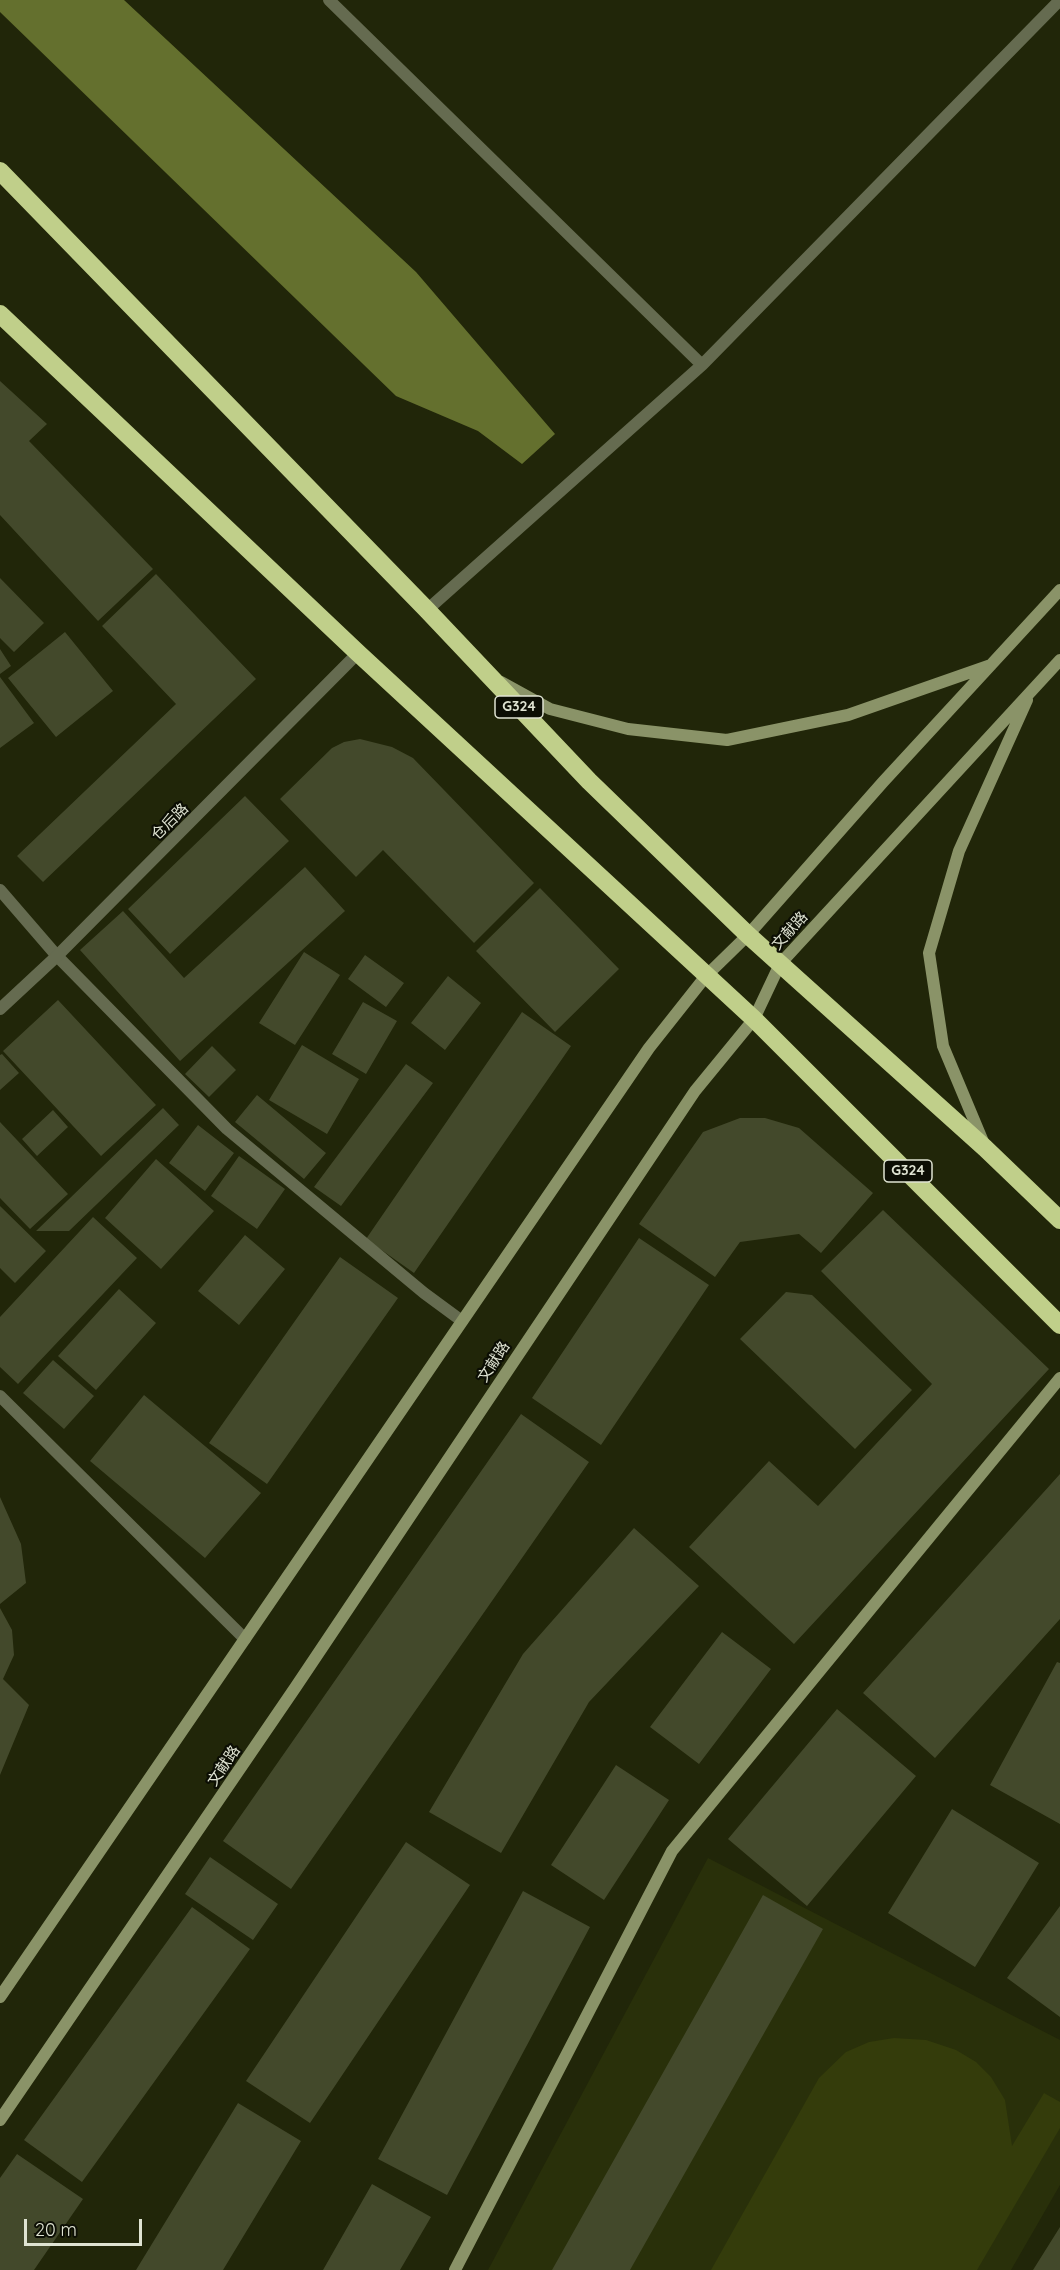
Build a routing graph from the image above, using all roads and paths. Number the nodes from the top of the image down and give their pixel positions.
1 (329, 0) edge
2 (1060, 0) edge
3 (0, 171) edge
4 (0, 314) edge
5 (702, 365) junction
6 (1060, 590) edge
7 (428, 610) junction
8 (358, 653) junction
9 (1060, 660) edge
10 (992, 664) junction
11 (489, 675) junction
12 (1032, 690) junction
13 (0, 890) edge
14 (748, 935) junction
15 (57, 956) junction
16 (780, 964) junction
17 (706, 976) junction
18 (0, 1010) edge
19 (754, 1019) junction
20 (985, 1148) junction
21 (1060, 1220) edge
22 (462, 1321) junction
23 (1060, 1325) edge
24 (1060, 1378) edge
25 (0, 1396) edge
26 (245, 1639) junction
27 (0, 1997) edge
28 (0, 2120) edge
29 (455, 2270) edge

1 - 5 street
2 - 5 street
3 - 7 highway, G324
4 - 8 highway, G324
5 - 7 street
6 - 10 main road, 文献路
7 - 11 highway, G324
8 - 15 street, 仓后路
8 - 17 highway, G324
9 - 12 main road, 文献路
10 - 11 main road
10 - 14 main road, 文献路
11 - 14 highway, G324
12 - 16 main road, 文献路
12 - 20 main road
13 - 15 street
14 - 16 highway, G324
14 - 17 main road, 文献路
15 - 18 street, 仓后路
15 - 22 street
16 - 19 main road, 文献路
16 - 20 highway, G324
17 - 19 highway, G324
17 - 22 main road, 文献路
19 - 23 highway, G324
19 - 28 main road, 文献路
20 - 21 highway, G324
22 - 26 main road, 文献路
24 - 29 main road
25 - 26 street
26 - 27 main road, 文献路

